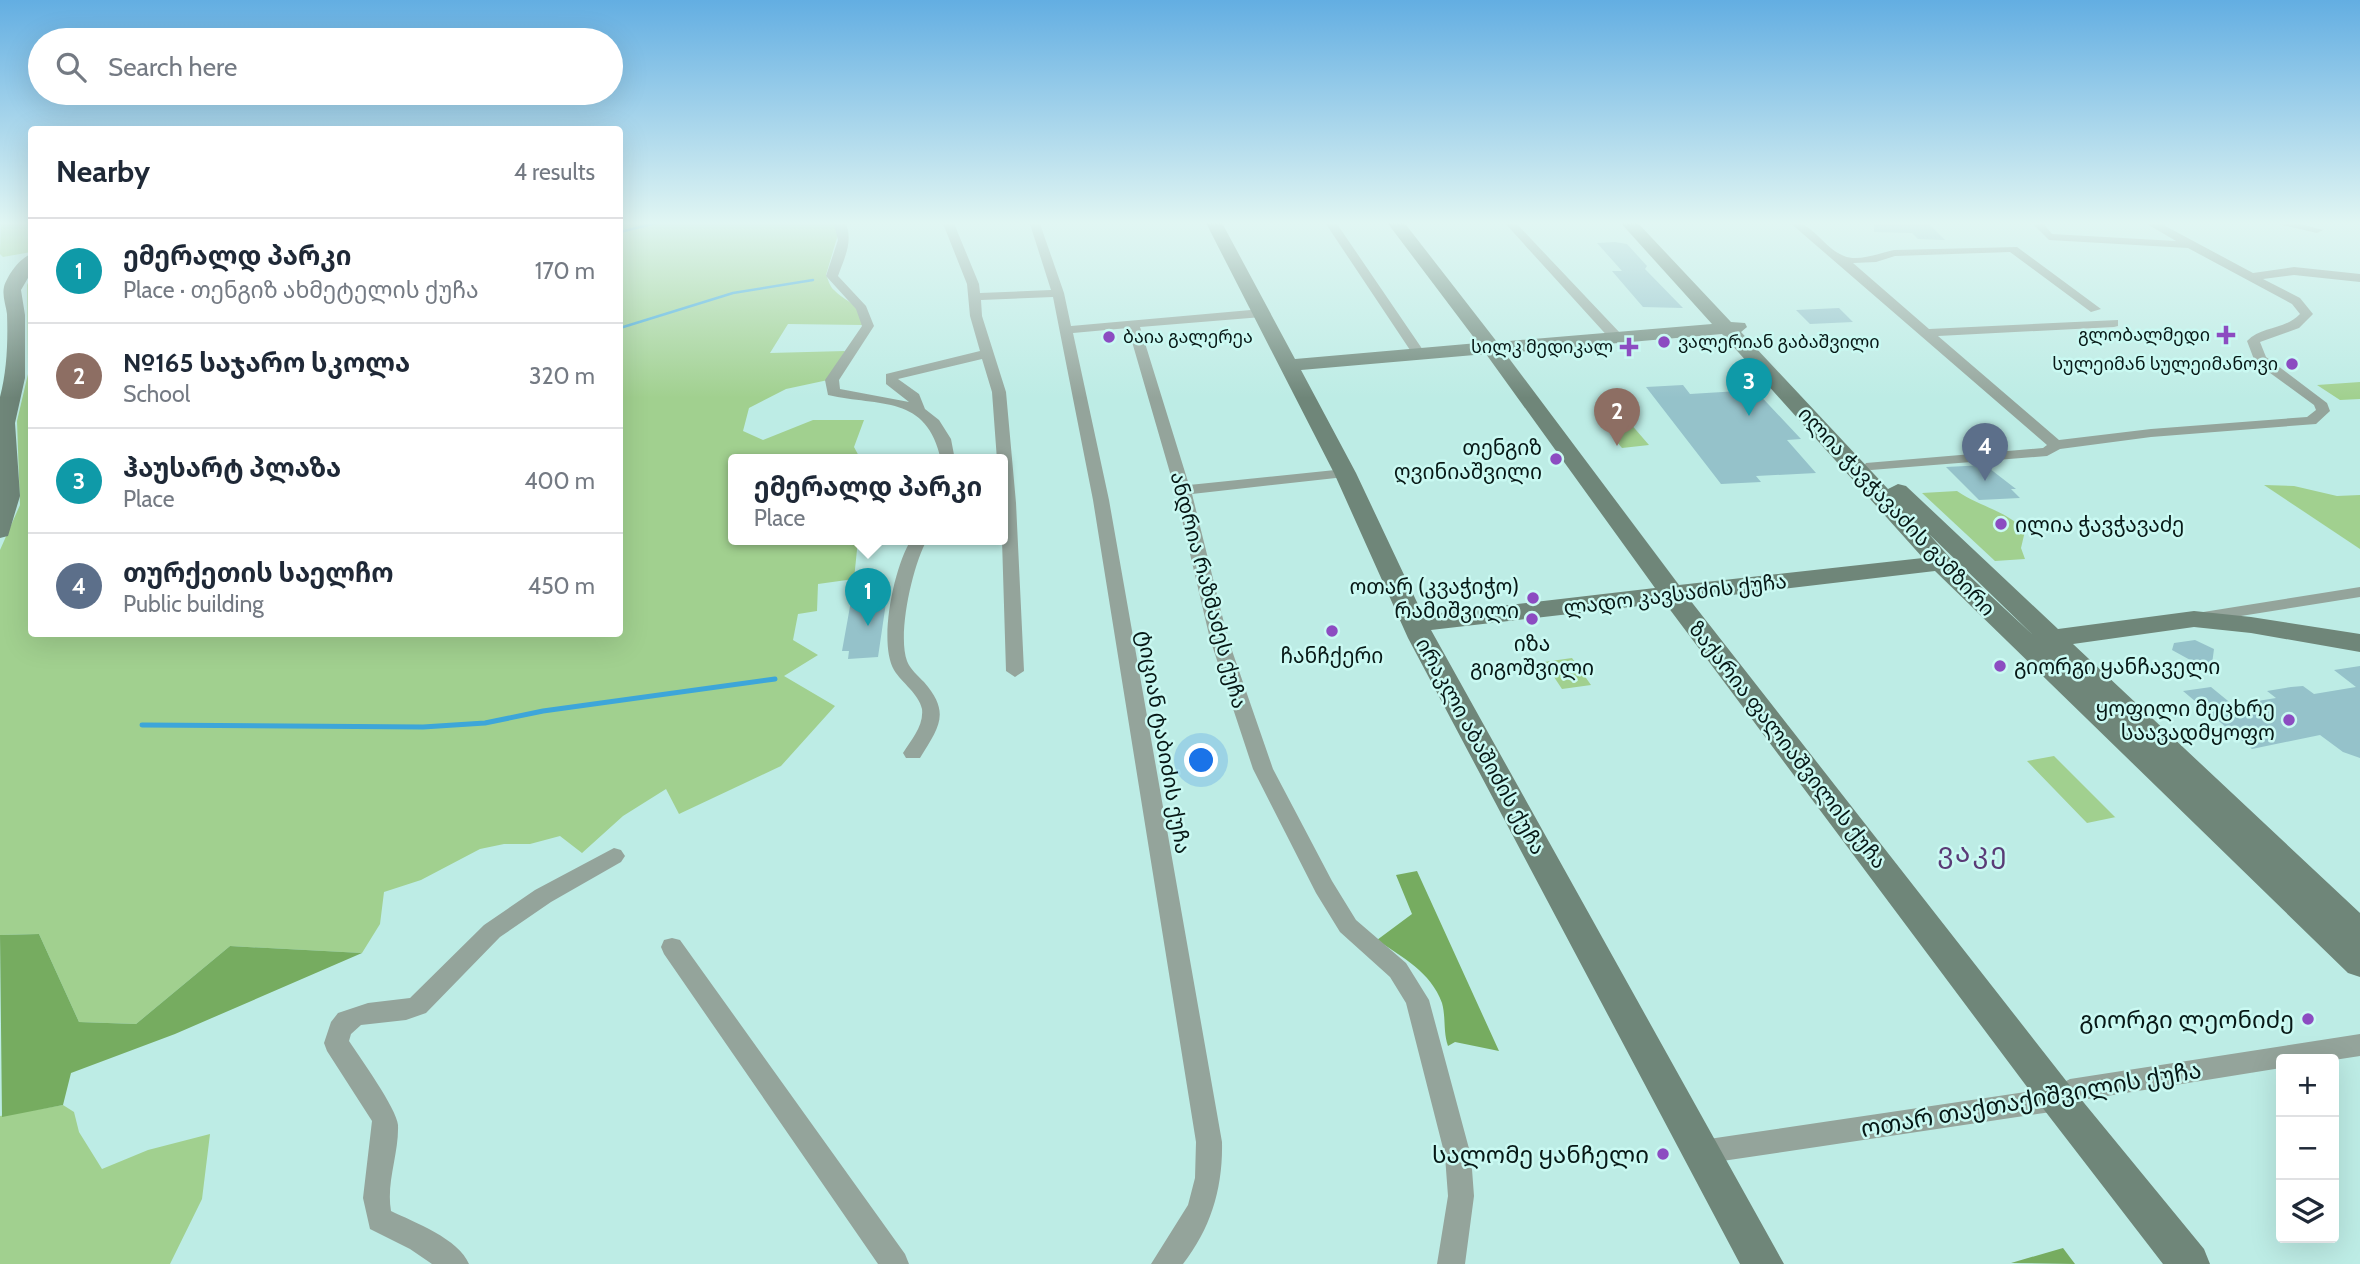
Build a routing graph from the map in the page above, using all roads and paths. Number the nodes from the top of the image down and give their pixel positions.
1 (16, 280) edge
2 (834, 280) edge
3 (971, 280) edge
4 (1054, 280) edge
5 (1244, 280) edge
6 (1369, 280) edge
7 (1439, 280) edge
8 (1563, 280) edge
9 (1686, 280) edge
10 (1692, 280) edge
11 (1864, 280) edge
12 (2055, 280) edge
13 (2257, 280) edge
14 (1058, 293) junction
15 (975, 297) junction
16 (2095, 309) dead end
17 (1262, 313) junction
18 (2114, 323) dead end
19 (1133, 324) junction
20 (1734, 328) junction
21 (1066, 330) junction
22 (1924, 333) junction
23 (1616, 337) junction
24 (1489, 346) junction
25 (989, 353) junction
26 (1419, 354) junction
27 (1289, 365) junction
28 (919, 411) junction
29 (2056, 445) junction
30 (948, 454) edge
31 (1004, 454) edge
32 (1871, 466) junction
33 (1345, 473) junction
34 (1182, 490) junction
35 (1008, 503) edge
36 (0, 531) edge
37 (916, 545) edge
38 (1938, 564) junction
39 (2360, 592) edge
40 (1672, 594) junction
41 (2193, 619) junction
42 (1415, 624) junction
43 (2051, 638) junction
44 (2360, 642) edge
45 (1015, 671) dead end
46 (913, 753) dead end
47 (614, 856) dead end
48 (2360, 934) edge
49 (672, 947) dead end
50 (2360, 963) edge
51 (2360, 1045) edge
52 (2058, 1099) junction
53 (1702, 1152) junction
54 (455, 1264) edge
55 (895, 1264) edge
56 (1165, 1264) edge
57 (1451, 1264) edge
58 (1763, 1264) edge
59 (2189, 1264) edge

1 - 36 street
2 - 28 street
3 - 15 street
4 - 14 street, ტიციან ტაბიძის ქუჩა
5 - 17 street, ირაკლი აბაშიძის ქუჩა
6 - 26 street
7 - 24 street, ზაქარია ფალიაშვილის ქუჩა
8 - 23 street
9 - 20 street, ილია ჭავჭავაძის გამზირი
10 - 20 street, ილია ჭავჭავაძის გამზირი
11 - 22 street
12 - 16 street
13 - 29 street
14 - 15 street
14 - 21 street, ტიციან ტაბიძის ქუჩა
15 - 25 street
17 - 19 street
17 - 27 street, ირაკლი აბაშიძის ქუჩა
18 - 22 street
19 - 21 street
19 - 34 street, ანდრია რაზმაძეს ქუჩა
20 - 23 street
20 - 32 street, ილია ჭავჭავაძის გამზირი
20 - 38 street, ილია ჭავჭავაძის გამზირი
21 - 56 street, ტიციან ტაბიძის ქუჩა
22 - 29 street
23 - 24 street
24 - 26 street
24 - 40 street, ზაქარია ფალიაშვილის ქუჩა
25 - 28 street
25 - 31 street
26 - 27 street
27 - 33 street, ირაკლი აბაშიძის ქუჩა
28 - 30 street
29 - 32 street
32 - 43 street, ილია ჭავჭავაძის გამზირი
33 - 34 street
33 - 42 street, ირაკლი აბაშიძის ქუჩა
34 - 57 street, ანდრია რაზმაძეს ქუჩა
35 - 45 street
37 - 46 street
38 - 40 street, ლადო კავსაძის ქუჩა
38 - 50 street, ილია ჭავჭავაძის გამზირი
39 - 41 street
40 - 42 street, ლადო კავსაძის ქუჩა
40 - 52 street, ზაქარია ფალიაშვილის ქუჩა
41 - 43 street
41 - 44 street
42 - 53 street, ირაკლი აბაშიძის ქუჩა
43 - 48 street, ილია ჭავჭავაძის გამზირი
47 - 54 street
49 - 55 street
51 - 52 street, ოთარ თაქთაქიშვილის ქუჩა
52 - 53 street, ოთარ თაქთაქიშვილის ქუჩა
52 - 59 street, ზაქარია ფალიაშვილის ქუჩა
53 - 58 street, ირაკლი აბაშიძის ქუჩა

